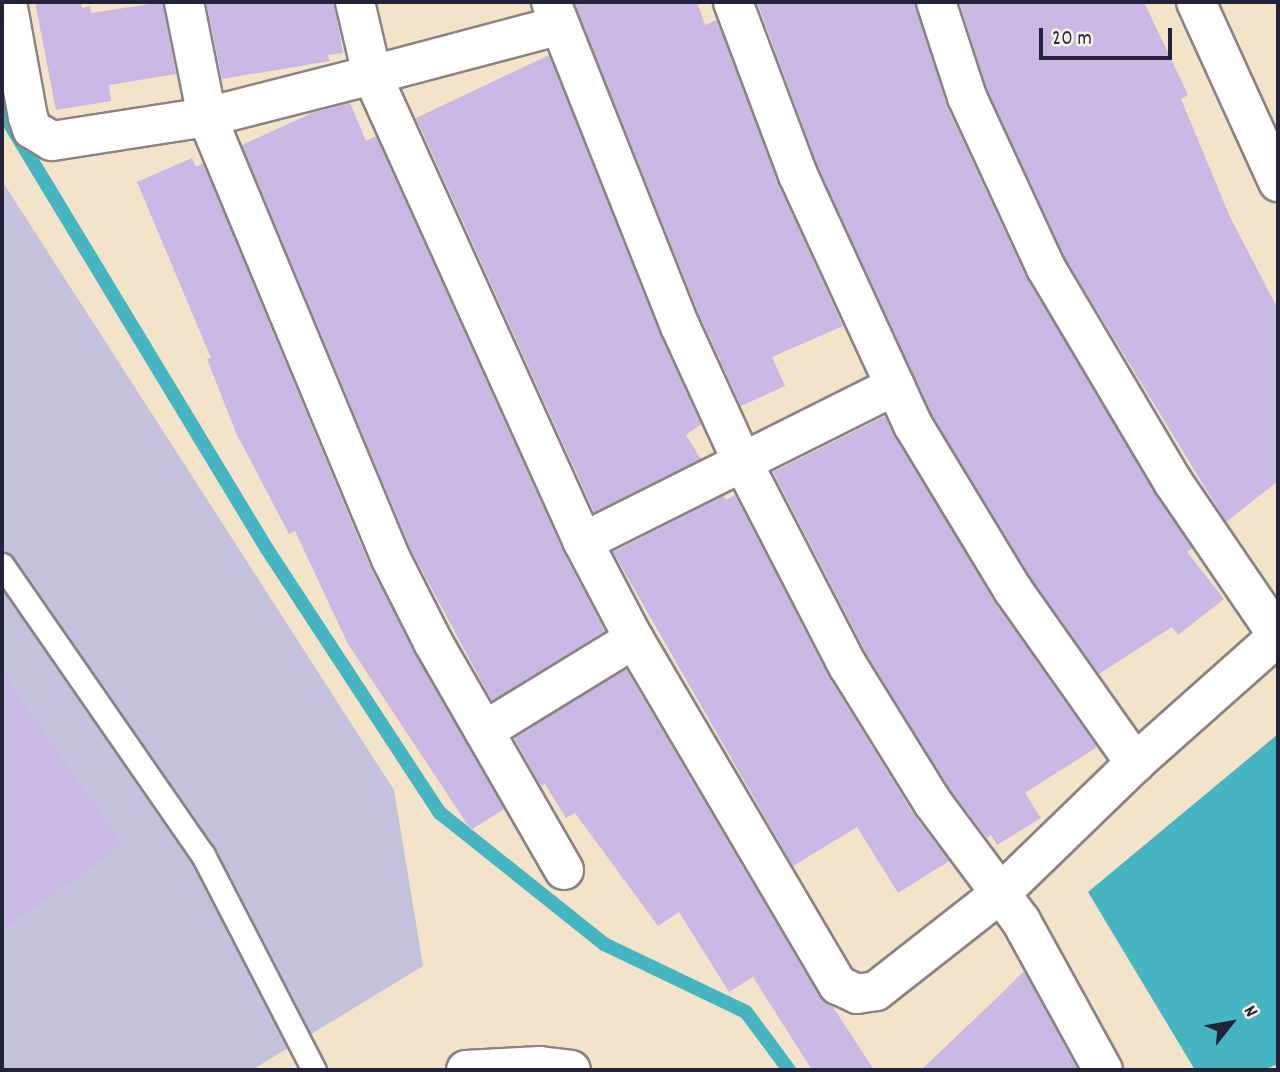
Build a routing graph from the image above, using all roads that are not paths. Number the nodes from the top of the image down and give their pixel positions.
1 (7, 2) edge
2 (184, 2) edge
3 (355, 2) edge
4 (733, 2) edge
5 (936, 2) edge
6 (1196, 2) edge
7 (554, 14) edge
8 (372, 75) junction
9 (207, 117) junction
10 (1278, 182) edge
11 (895, 386) junction
12 (741, 459) junction
13 (583, 542) junction
14 (2, 565) edge
15 (1278, 636) edge
16 (634, 639) junction
17 (484, 731) junction
18 (1135, 763) junction
19 (564, 870) dead end
20 (1001, 893) junction
21 (314, 1070) edge
22 (466, 1070) edge
23 (571, 1070) edge
24 (1103, 1070) edge

1 - 9 street
2 - 9 street
3 - 8 street
4 - 11 street
5 - 15 street
6 - 10 street
7 - 8 street
7 - 12 street
8 - 9 street
8 - 13 street
9 - 17 street
11 - 12 street
11 - 18 street
12 - 13 street
12 - 20 street
13 - 16 street
14 - 21 lane
15 - 18 street
16 - 17 street
16 - 20 street
17 - 19 street
18 - 20 street
20 - 24 street
22 - 23 street

